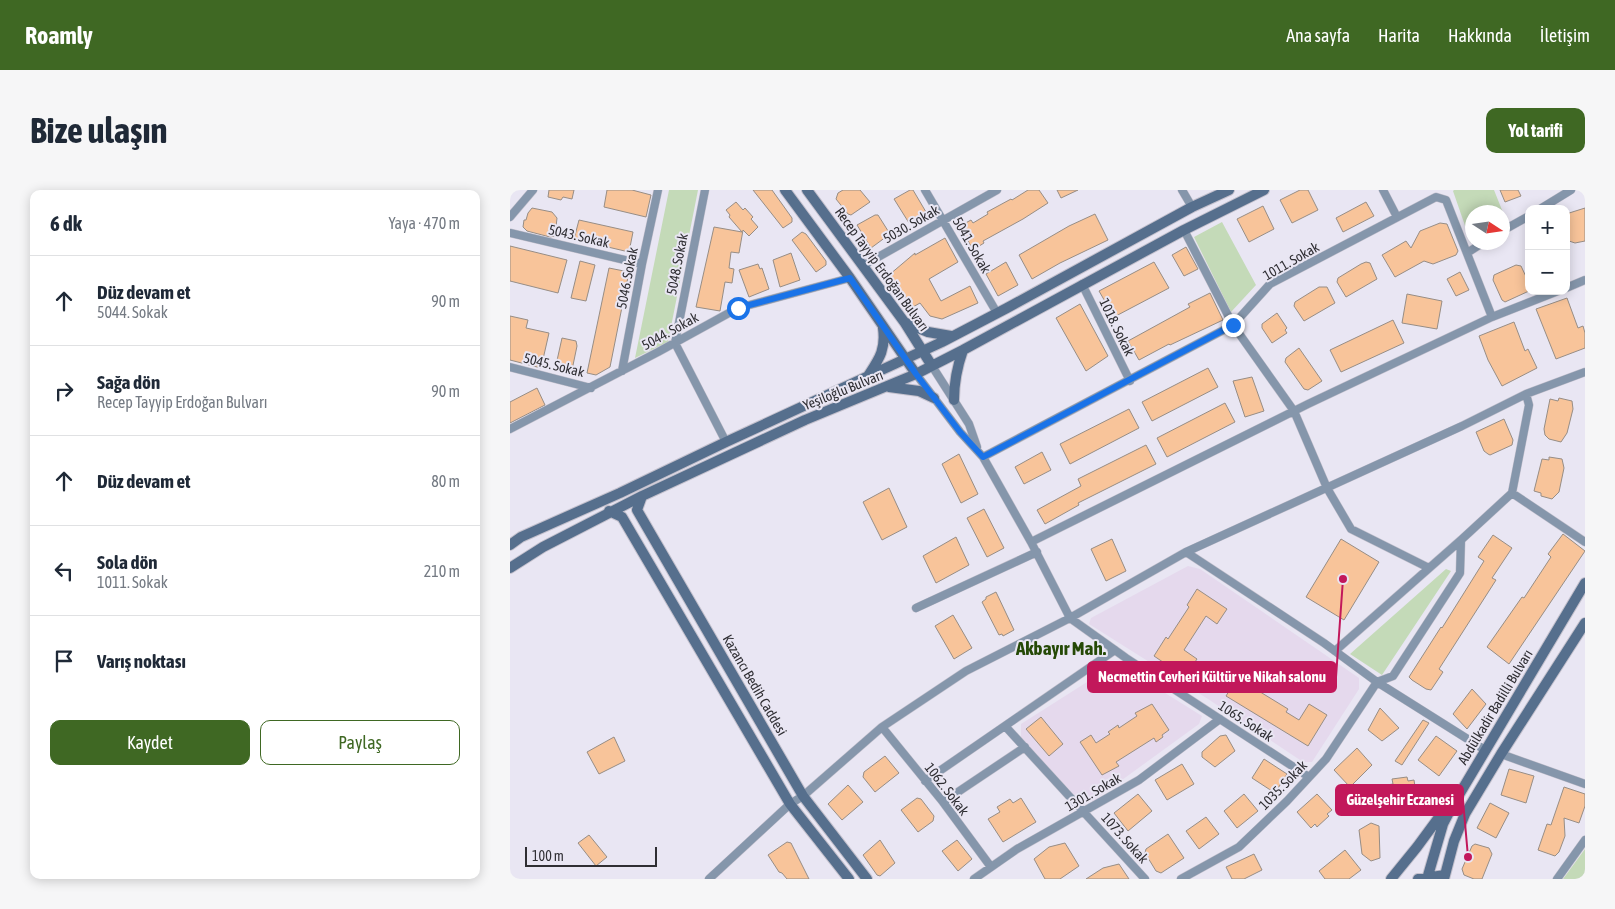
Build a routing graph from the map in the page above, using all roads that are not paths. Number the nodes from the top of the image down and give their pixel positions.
1 (534, 190) edge
2 (658, 190) edge
3 (704, 190) edge
4 (785, 190) edge
5 (807, 190) edge
6 (925, 190) edge
7 (997, 190) edge
8 (1182, 190) edge
9 (1229, 190) edge
10 (1264, 190) edge
11 (1383, 190) edge
12 (1571, 190) edge
13 (1547, 205) edge
14 (1192, 207) junction
15 (510, 217) edge
16 (1397, 217) junction
17 (1525, 218) edge
18 (942, 220) junction
19 (1510, 227) edge
20 (1184, 230) junction
21 (510, 233) edge
22 (1472, 250) edge
23 (1467, 253) junction
24 (642, 264) junction
25 (864, 266) junction
26 (850, 278) junction
27 (1585, 280) edge
28 (1082, 284) junction
29 (1570, 286) edge
30 (1548, 295) edge
31 (997, 313) junction
32 (1492, 318) junction
33 (905, 323) junction
34 (882, 325) junction
35 (1233, 325) junction
36 (952, 336) junction
37 (675, 343) junction
38 (923, 350) junction
39 (963, 350) junction
40 (906, 359) junction
41 (932, 366) junction
42 (510, 367) edge
43 (622, 371) junction
44 (1585, 372) edge
45 (916, 374) junction
46 (867, 377) junction
47 (1130, 381) junction
48 (888, 387) junction
49 (591, 388) junction
50 (1526, 394) junction
51 (934, 398) junction
52 (954, 400) junction
53 (1294, 411) junction
54 (510, 429) edge
55 (726, 442) junction
56 (978, 450) junction
57 (983, 457) junction
58 (1327, 488) junction
59 (1512, 493) junction
60 (642, 496) junction
61 (609, 511) junction
62 (1461, 540) junction
63 (1031, 542) junction
64 (1585, 542) edge
65 (510, 545) edge
66 (1036, 552) junction
67 (1186, 552) junction
68 (510, 568) edge
69 (1429, 568) junction
70 (1585, 583) edge
71 (916, 608) dead end
72 (1070, 618) junction
73 (1585, 623) edge
74 (1115, 650) junction
75 (1335, 651) junction
76 (1377, 682) junction
77 (1220, 719) junction
78 (1005, 726) junction
79 (882, 727) junction
80 (1025, 747) junction
81 (1485, 750) junction
82 (1501, 754) junction
83 (1472, 772) junction
84 (1309, 777) junction
85 (925, 781) junction
86 (1585, 784) edge
87 (803, 796) junction
88 (943, 802) junction
89 (790, 804) junction
90 (1084, 811) junction
91 (1585, 840) edge
92 (991, 867) junction
93 (1444, 877) edge
94 (709, 879) edge
95 (850, 879) edge
96 (867, 879) edge
97 (974, 879) edge
98 (1145, 879) edge
99 (1181, 879) edge
100 (1391, 879) edge
101 (1424, 879) edge
102 (1557, 879) edge

1 - 15 street
2 - 24 street, 5046. Sokak
3 - 37 street, 5048. Sokak
4 - 26 main road
5 - 25 main road, Recep Tayyip Erdoğan Bulvarı
6 - 18 street, 5041. Sokak
7 - 18 street, 5030. Sokak
8 - 14 street
9 - 14 main road, Yeşiloğlu Bulvarı
10 - 20 main road, Yeşiloğlu Bulvarı
11 - 16 street
12 - 13 street
14 - 31 main road, Yeşiloğlu Bulvarı
16 - 23 street, 1011. Sokak
16 - 35 street, 1011. Sokak
17 - 19 street
18 - 25 street, 5030. Sokak
18 - 31 street, 5041. Sokak
20 - 28 main road, Yeşiloğlu Bulvarı
20 - 35 street
21 - 24 street, 5043. Sokak
22 - 23 street
23 - 32 street
24 - 43 street, 5046. Sokak
25 - 33 main road, Recep Tayyip Erdoğan Bulvarı
26 - 34 main road
26 - 37 street, 5044. Sokak
27 - 29 street
28 - 39 main road, Yeşiloğlu Bulvarı
28 - 47 street, 1018. Sokak
30 - 32 street
31 - 36 main road, Yeşiloğlu Bulvarı
32 - 53 street
33 - 36 main road
33 - 38 main road, Recep Tayyip Erdoğan Bulvarı
34 - 40 main road
34 - 46 main road
35 - 47 street, 1011. Sokak
35 - 53 street
36 - 38 main road, Yeşiloğlu Bulvarı
37 - 43 street, 5044. Sokak
37 - 55 street
38 - 40 main road, Yeşiloğlu Bulvarı
38 - 41 main road, Recep Tayyip Erdoğan Bulvarı
39 - 41 main road, Yeşiloğlu Bulvarı
39 - 52 main road
40 - 45 main road
40 - 46 main road, Yeşiloğlu Bulvarı
41 - 45 main road, Yeşiloğlu Bulvarı
41 - 52 street
42 - 49 street, 5045. Sokak
43 - 49 street, 5044. Sokak
44 - 50 street
45 - 48 main road, Yeşiloğlu Bulvarı
45 - 51 street
46 - 55 main road, Yeşiloğlu Bulvarı
47 - 57 street, 1011. Sokak
48 - 51 main road
48 - 60 main road, Yeşiloğlu Bulvarı
49 - 54 street, 5044. Sokak
50 - 58 street
50 - 59 street
51 - 56 street
52 - 56 street
53 - 58 street
53 - 63 street
55 - 65 main road, Yeşiloğlu Bulvarı
56 - 57 street
57 - 63 street
58 - 67 street
58 - 69 street
59 - 62 street
59 - 64 street
60 - 61 main road, Yeşiloğlu Bulvarı
60 - 87 main road, Kazancı Bedih Caddesi
61 - 68 main road, Yeşiloğlu Bulvarı
61 - 89 main road
62 - 69 street
62 - 76 street
63 - 66 street
66 - 71 street
66 - 72 street
67 - 72 street
67 - 75 street
69 - 75 street
70 - 81 main road, Abdülkadir Badilli Bulvarı
72 - 74 street, 1065. Sokak
72 - 79 street
73 - 82 main road, Abdülkadir Badilli Bulvarı
74 - 77 street, 1065. Sokak
74 - 78 street
75 - 76 street
76 - 81 street
76 - 84 street, 1035. Sokak
77 - 84 street, 1065. Sokak
77 - 90 street, 1301. Sokak
78 - 80 street, 1073. Sokak
78 - 85 street
79 - 85 street, 1062. Sokak
79 - 87 street
80 - 88 street
80 - 90 street, 1073. Sokak
81 - 83 main road, Abdülkadir Badilli Bulvarı
82 - 86 street
82 - 93 main road, Abdülkadir Badilli Bulvarı
83 - 100 main road
83 - 101 main road, Abdülkadir Badilli Bulvarı
84 - 99 street, 1035. Sokak
85 - 88 street, 1062. Sokak
87 - 89 street
87 - 96 main road, Kazancı Bedih Caddesi
88 - 92 street, 1062. Sokak
89 - 94 street
89 - 95 main road
90 - 92 street, 1301. Sokak
90 - 98 street, 1073. Sokak
91 - 102 street
92 - 97 street, 1301. Sokak
93 - 101 main road, Abdülkadir Badilli Bulvarı

